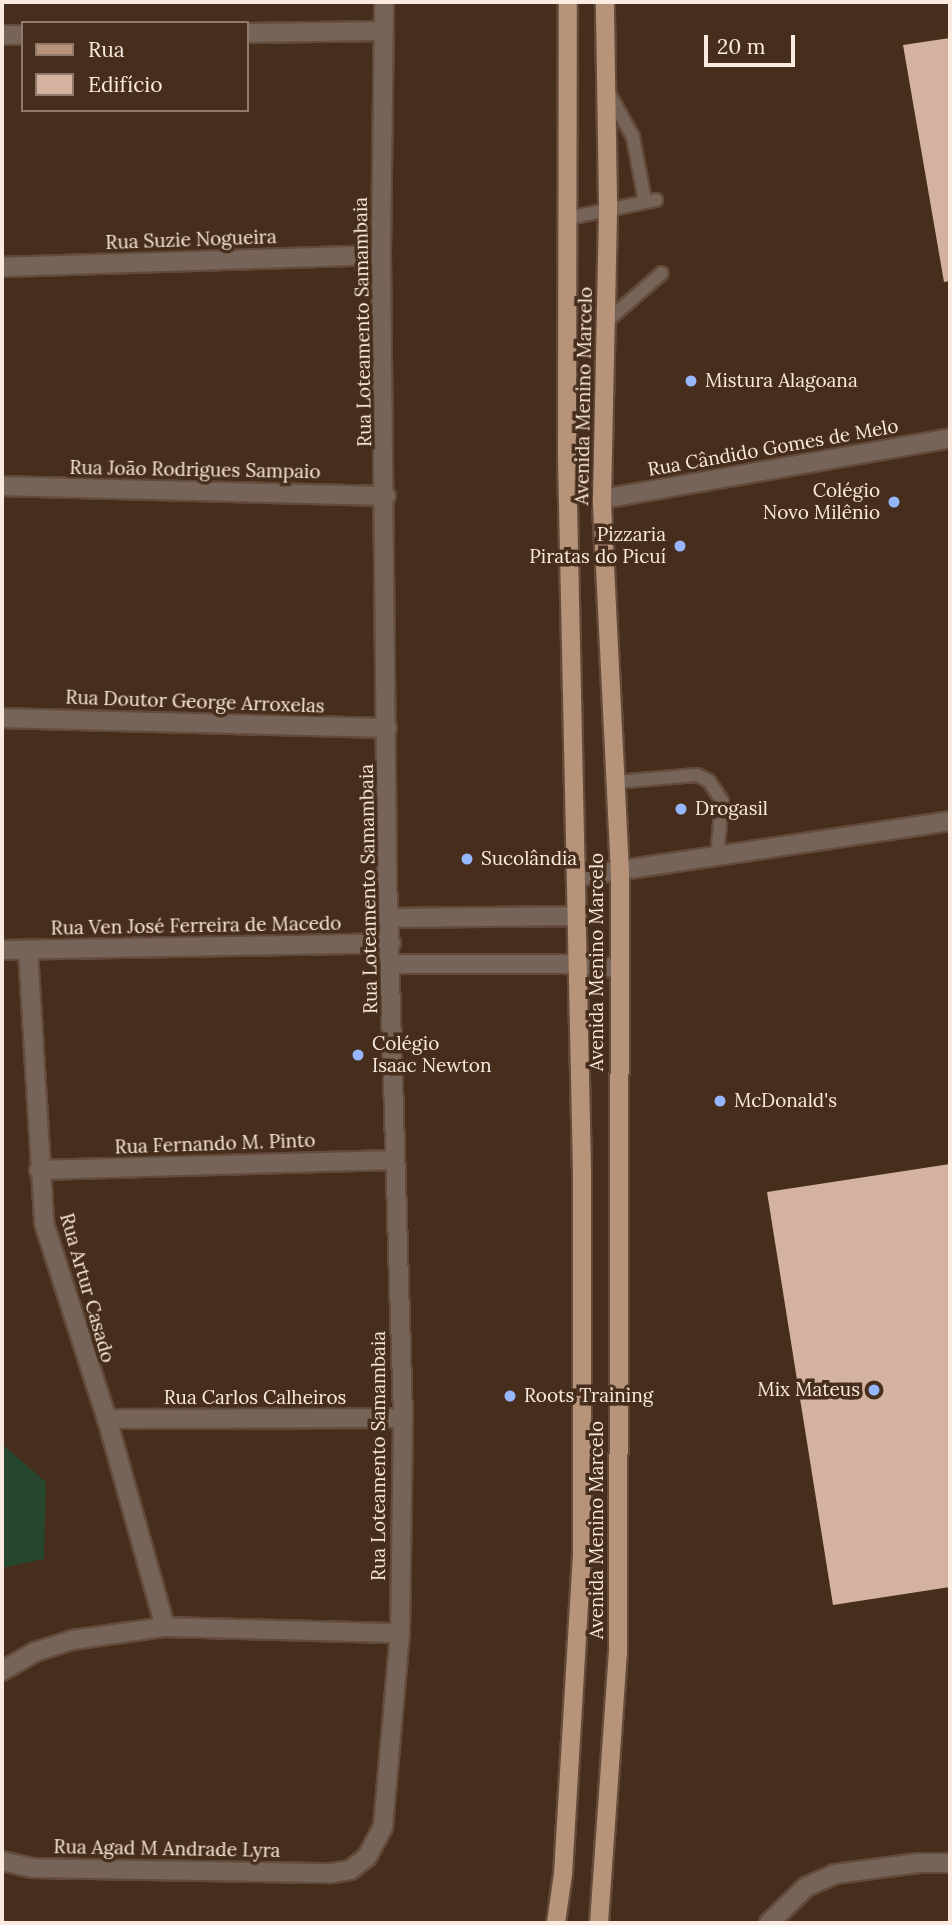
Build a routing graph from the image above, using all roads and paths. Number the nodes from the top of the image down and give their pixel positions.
1 (384, 2) edge
2 (568, 2) edge
3 (605, 2) edge
4 (384, 31) junction
5 (248, 33) edge
6 (2, 35) edge
7 (21, 35) edge
8 (606, 88) junction
9 (608, 211) junction
10 (569, 218) junction
11 (381, 255) junction
12 (2, 267) edge
13 (662, 273) dead end
14 (606, 322) junction
15 (950, 438) edge
16 (2, 486) edge
17 (386, 496) junction
18 (602, 499) junction
19 (2, 718) edge
20 (387, 728) junction
21 (616, 782) junction
22 (950, 821) edge
23 (717, 857) junction
24 (620, 873) junction
25 (576, 877) junction
26 (576, 916) junction
27 (390, 918) junction
28 (391, 943) junction
29 (2, 950) edge
30 (28, 950) junction
31 (391, 964) junction
32 (577, 964) junction
33 (617, 968) junction
34 (393, 1160) junction
35 (39, 1171) junction
36 (403, 1418) junction
37 (107, 1419) junction
38 (165, 1628) junction
39 (400, 1633) junction
40 (2, 1671) edge
41 (2, 1861) edge
42 (950, 1863) edge
43 (332, 1873) joint
44 (556, 1923) edge
45 (599, 1923) edge
46 (769, 1923) edge

1 - 4 street, Rua Loteamento Samambaia
2 - 10 main road, Avenida Menino Marcelo
3 - 8 main road, Avenida Menino Marcelo
4 - 5 street
4 - 11 street, Rua Loteamento Samambaia
6 - 7 street
8 - 9 main road, Avenida Menino Marcelo
8 - 9 lane
9 - 10 lane
9 - 14 main road, Avenida Menino Marcelo
10 - 25 main road, Avenida Menino Marcelo
11 - 12 street, Rua Suzie Nogueira
11 - 17 street, Rua Loteamento Samambaia
13 - 14 lane
14 - 18 main road, Avenida Menino Marcelo
15 - 18 street, Rua Cândido Gomes de Melo
16 - 17 street, Rua João Rodrigues Sampaio
17 - 20 street, Rua Loteamento Samambaia
18 - 21 main road, Avenida Menino Marcelo
19 - 20 street, Rua Doutor George Arroxelas
20 - 27 street, Rua Loteamento Samambaia
21 - 23 lane
21 - 24 main road, Avenida Menino Marcelo
22 - 23 street
23 - 24 street
24 - 25 street
24 - 33 main road, Avenida Menino Marcelo
25 - 26 main road, Avenida Menino Marcelo
26 - 27 street
26 - 32 main road, Avenida Menino Marcelo
27 - 28 street, Rua Loteamento Samambaia
28 - 30 street, Rua Ven José Ferreira de Macedo
28 - 31 street, Rua Loteamento Samambaia
29 - 30 street, Rua Ven José Ferreira de Macedo
30 - 35 street, Rua Artur Casado
31 - 32 street
31 - 34 street, Rua Loteamento Samambaia
32 - 33 street
32 - 44 main road, Avenida Menino Marcelo
33 - 45 main road, Avenida Menino Marcelo
34 - 35 street, Rua Fernando M. Pinto
34 - 36 street, Rua Loteamento Samambaia
35 - 37 street, Rua Artur Casado
36 - 37 street, Rua Carlos Calheiros
36 - 39 street, Rua Loteamento Samambaia
37 - 38 street, Rua Artur Casado
38 - 39 street
38 - 40 street
39 - 43 street, Rua Loteamento Samambaia
41 - 43 street, Rua Agad M Andrade Lyra
42 - 46 street

